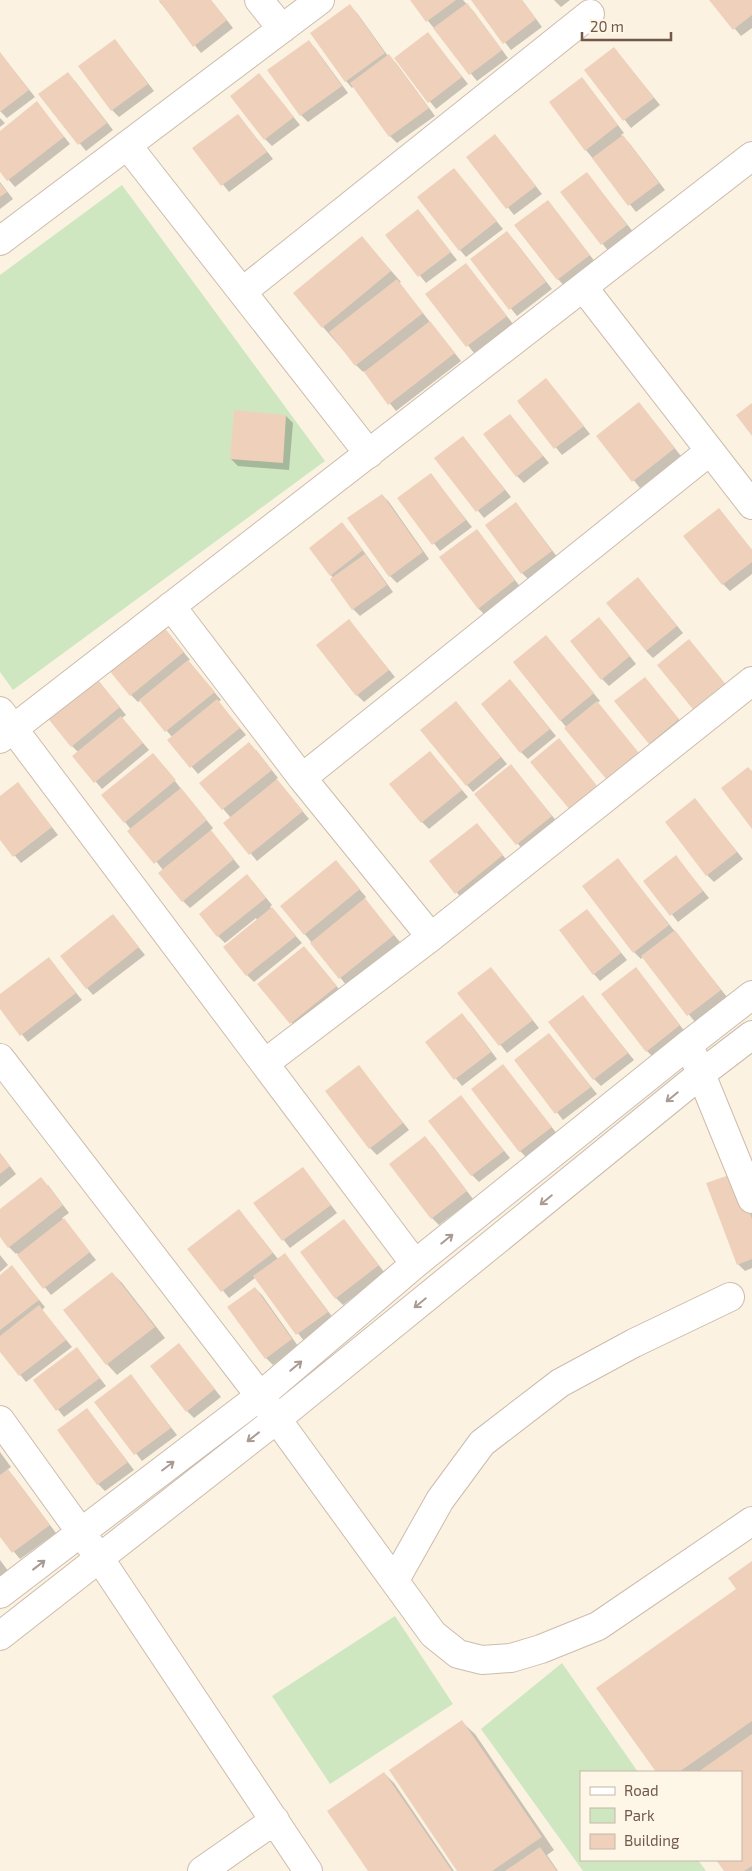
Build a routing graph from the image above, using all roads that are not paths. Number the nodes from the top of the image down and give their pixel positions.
1 (259, 0) edge
2 (320, 0) edge
3 (590, 14) dead end
4 (282, 29) junction
5 (127, 145) junction
6 (752, 156) edge
7 (0, 241) edge
8 (583, 288) junction
9 (242, 292) junction
10 (710, 451) junction
11 (369, 454) junction
12 (752, 505) edge
13 (171, 606) junction
14 (752, 680) edge
15 (5, 726) edge
16 (302, 778) junction
17 (431, 937) junction
18 (752, 996) edge
19 (752, 1035) edge
20 (688, 1044) junction
21 (0, 1058) edge
22 (265, 1063) junction
23 (701, 1074) junction
24 (752, 1199) edge
25 (415, 1264) junction
26 (730, 1297) dead end
27 (260, 1396) junction
28 (277, 1419) junction
29 (0, 1420) edge
30 (752, 1521) edge
31 (81, 1532) junction
32 (100, 1559) junction
33 (395, 1580) junction
34 (0, 1594) edge
35 (0, 1636) edge
36 (275, 1820) junction
37 (202, 1871) edge
38 (308, 1871) edge

1 - 4 street
2 - 4 street
3 - 9 street
4 - 5 street
5 - 7 street
5 - 9 street
6 - 8 street
8 - 10 street
8 - 11 street
9 - 11 street
10 - 12 street
10 - 16 street
11 - 13 street
13 - 15 street
13 - 16 street
14 - 17 street
15 - 22 street
16 - 17 street
17 - 22 street
18 - 20 street
19 - 23 street
20 - 23 street
25 -> 20 street
21 - 27 street
22 - 25 street
23 - 24 street
23 -> 28 street
27 -> 25 street
26 - 33 street
27 - 28 street
31 -> 27 street
28 -> 32 street
28 - 33 street
29 - 31 street
30 - 33 street
31 - 32 street
34 -> 31 street
32 - 35 street
32 - 36 street
36 - 37 street
36 - 38 street

